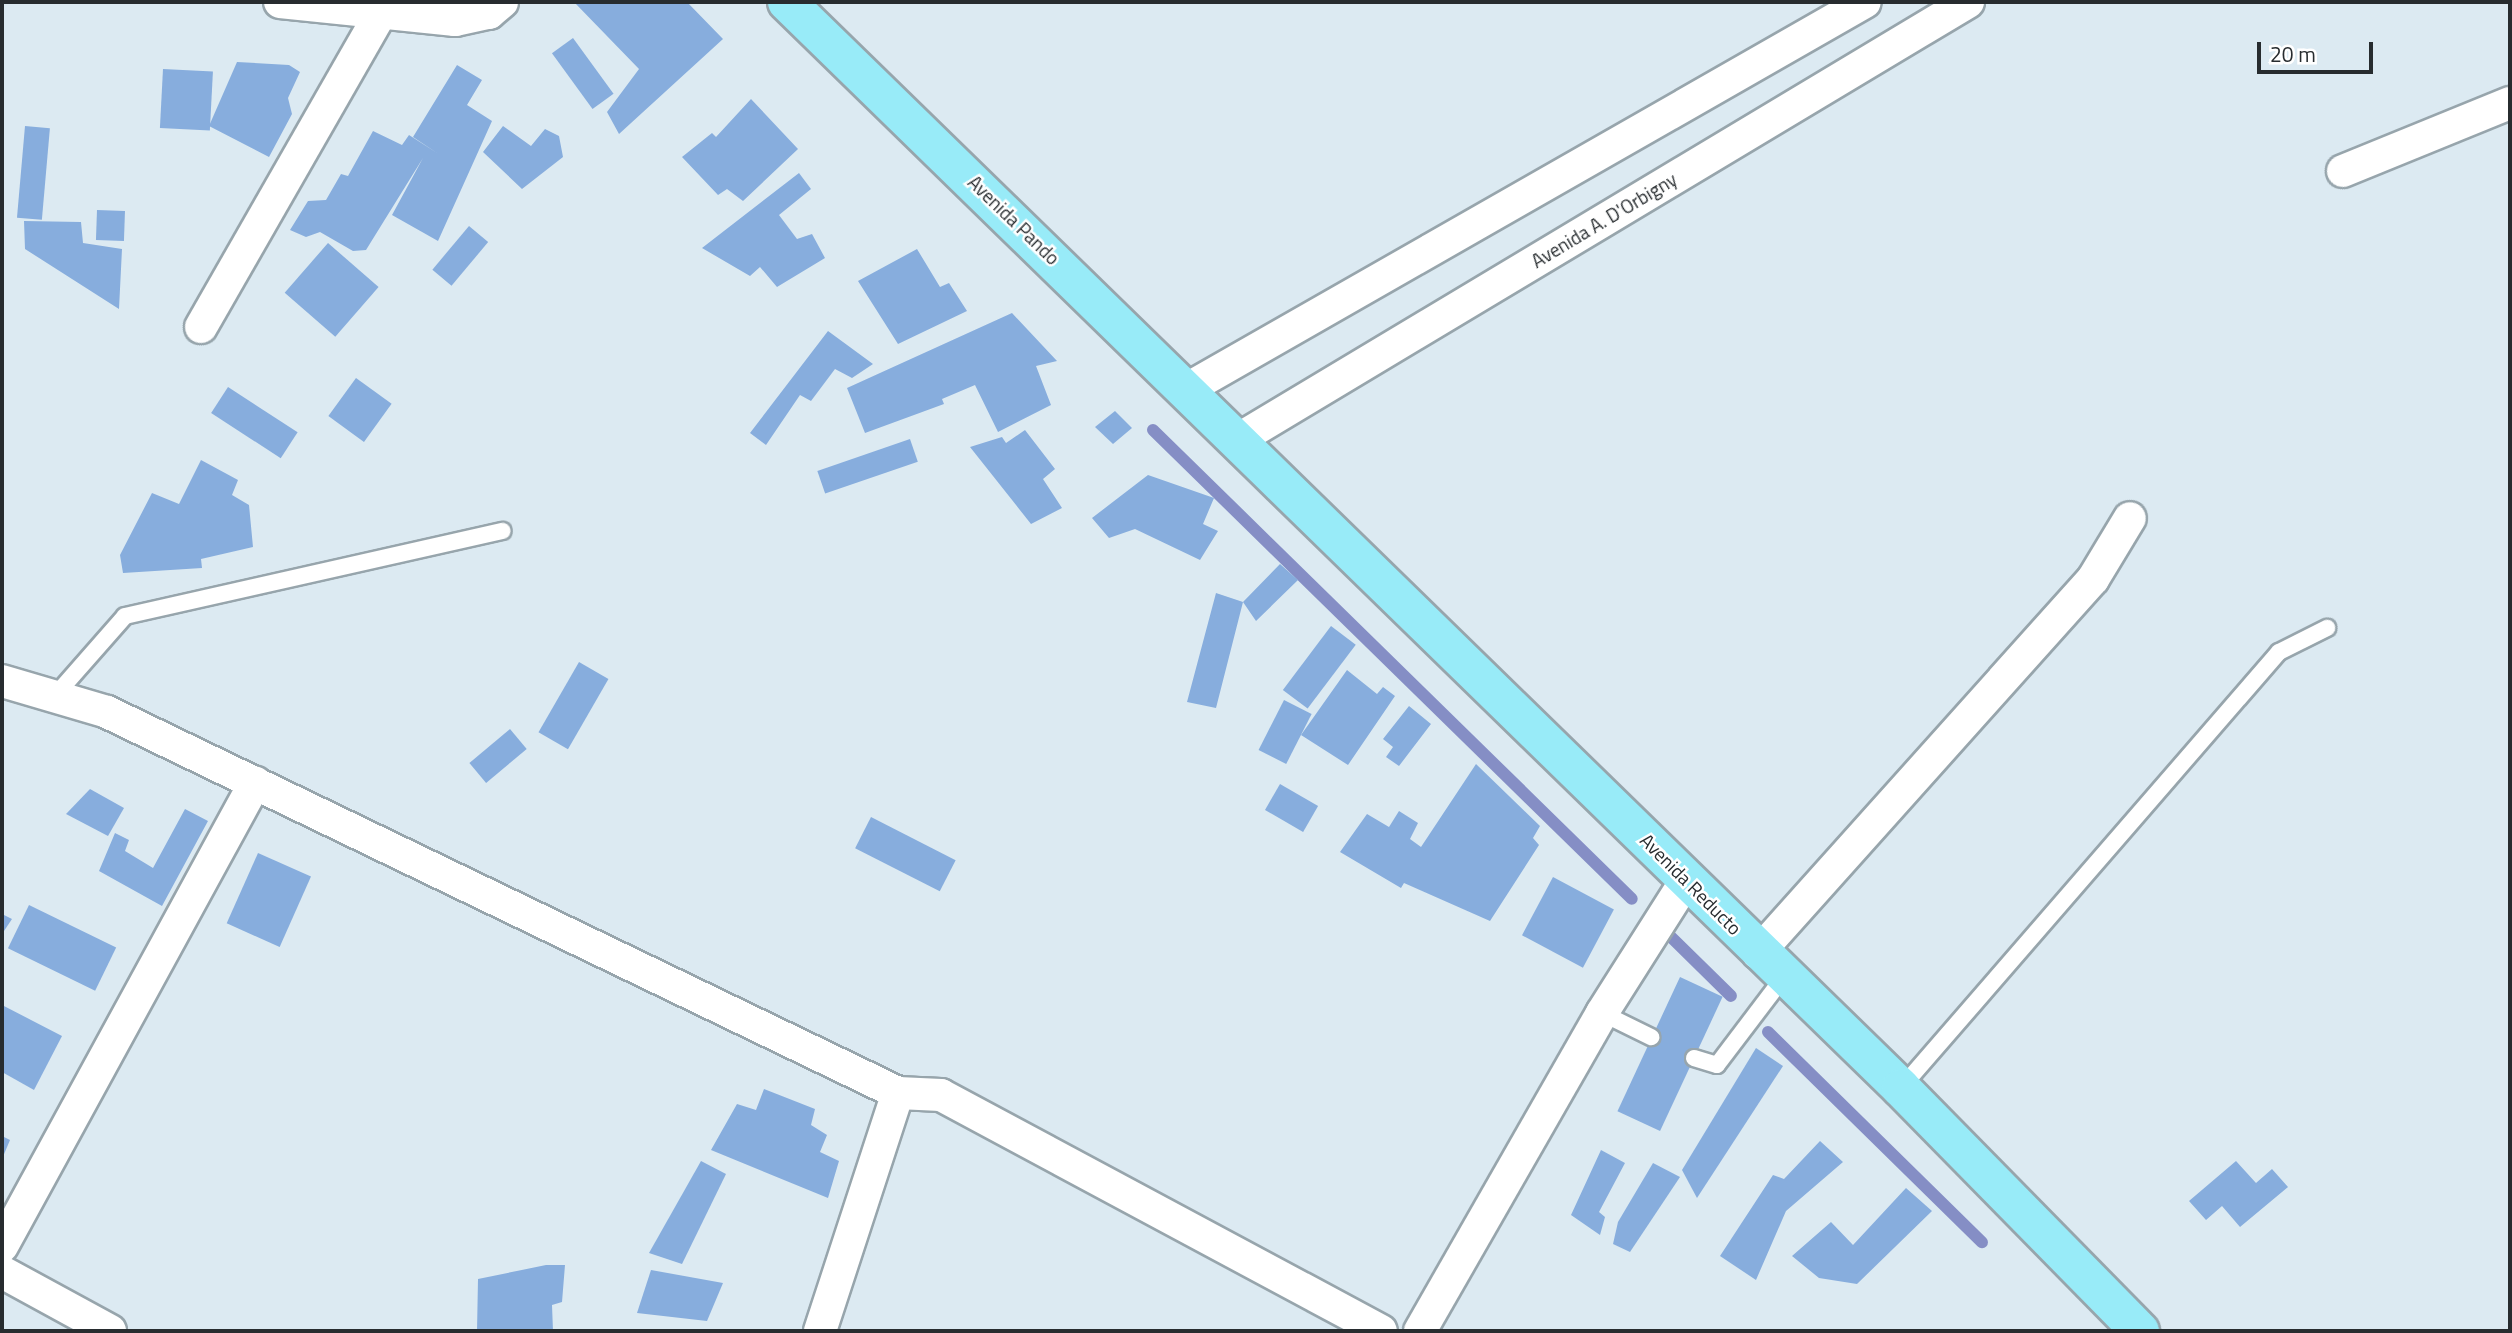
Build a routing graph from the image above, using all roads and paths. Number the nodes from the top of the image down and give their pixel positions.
1 (279, 2) edge
2 (502, 2) edge
3 (787, 2) edge
4 (1865, 2) edge
5 (1966, 2) edge
6 (380, 13) junction
7 (2510, 103) edge
8 (2343, 171) dead end
9 (201, 327) dead end
10 (1189, 388) junction
11 (1239, 439) junction
12 (2130, 518) dead end
13 (503, 531) dead end
14 (2327, 628) dead end
15 (2, 681) edge
16 (53, 698) junction
17 (255, 783) junction
18 (1687, 879) junction
19 (1771, 965) junction
20 (1602, 1013) junction
21 (1651, 1037) dead end
22 (1694, 1058) dead end
23 (1901, 1088) junction
24 (898, 1093) junction
25 (2, 1245) edge
26 (2, 1272) edge
27 (110, 1331) edge
28 (820, 1331) edge
29 (1381, 1331) edge
30 (1420, 1331) edge
31 (2140, 1331) edge

1 - 6 street
2 - 6 street
3 - 10 main road, Avenida Pando
4 - 10 street
5 - 11 street, Avenida A. D'Orbigny
6 - 9 street
7 - 8 street
10 - 11 main road, Avenida Pando
11 - 18 main road, Avenida Reducto
12 - 19 street
13 - 16 lane
14 - 23 lane
15 - 16 street
16 - 17 street
17 - 24 street
17 - 25 street
18 - 19 main road, Avenida Reducto
18 - 20 street
19 - 22 lane
19 - 23 main road, Avenida Reducto
20 - 21 lane
20 - 30 street
23 - 31 main road, Avenida Reducto
24 - 28 street
24 - 29 street
26 - 27 street

